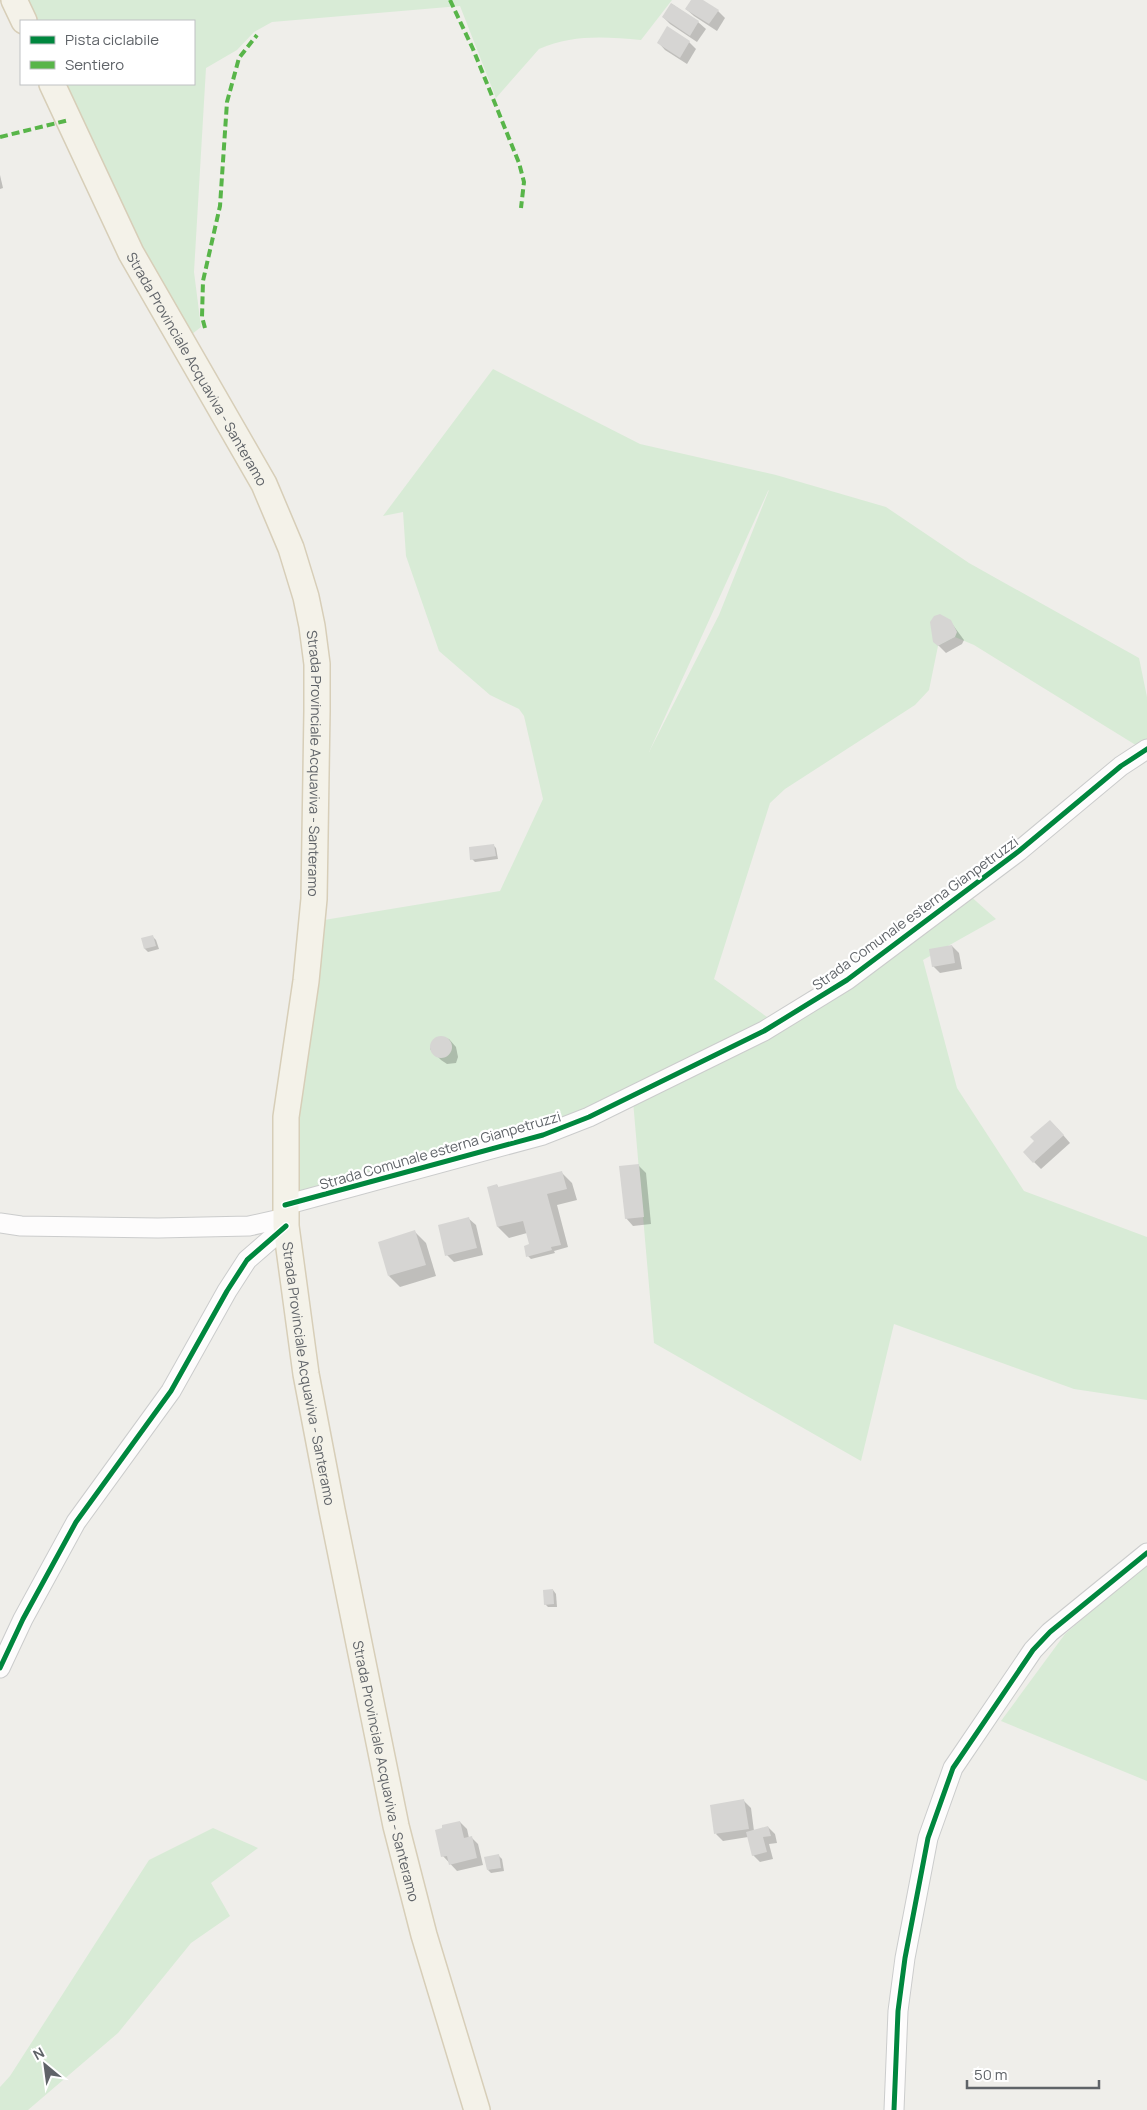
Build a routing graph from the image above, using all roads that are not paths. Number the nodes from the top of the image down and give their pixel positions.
1 (14, 0) edge
2 (24, 20) edge
3 (52, 85) edge
4 (1147, 749) edge
5 (285, 1216) junction
6 (0, 1223) edge
7 (1147, 1553) edge
8 (0, 1668) edge
9 (477, 2110) edge
10 (894, 2110) edge

1 - 2 main road
3 - 5 main road, Strada Provinciale Acquaviva - Santeramo
4 - 5 street, Strada Comunale esterna Gianpetruzzi
5 - 6 street, Strada Comunale esterna Gianpetruzzi
5 - 8 street
5 - 9 main road, Strada Provinciale Acquaviva - Santeramo
7 - 10 street

